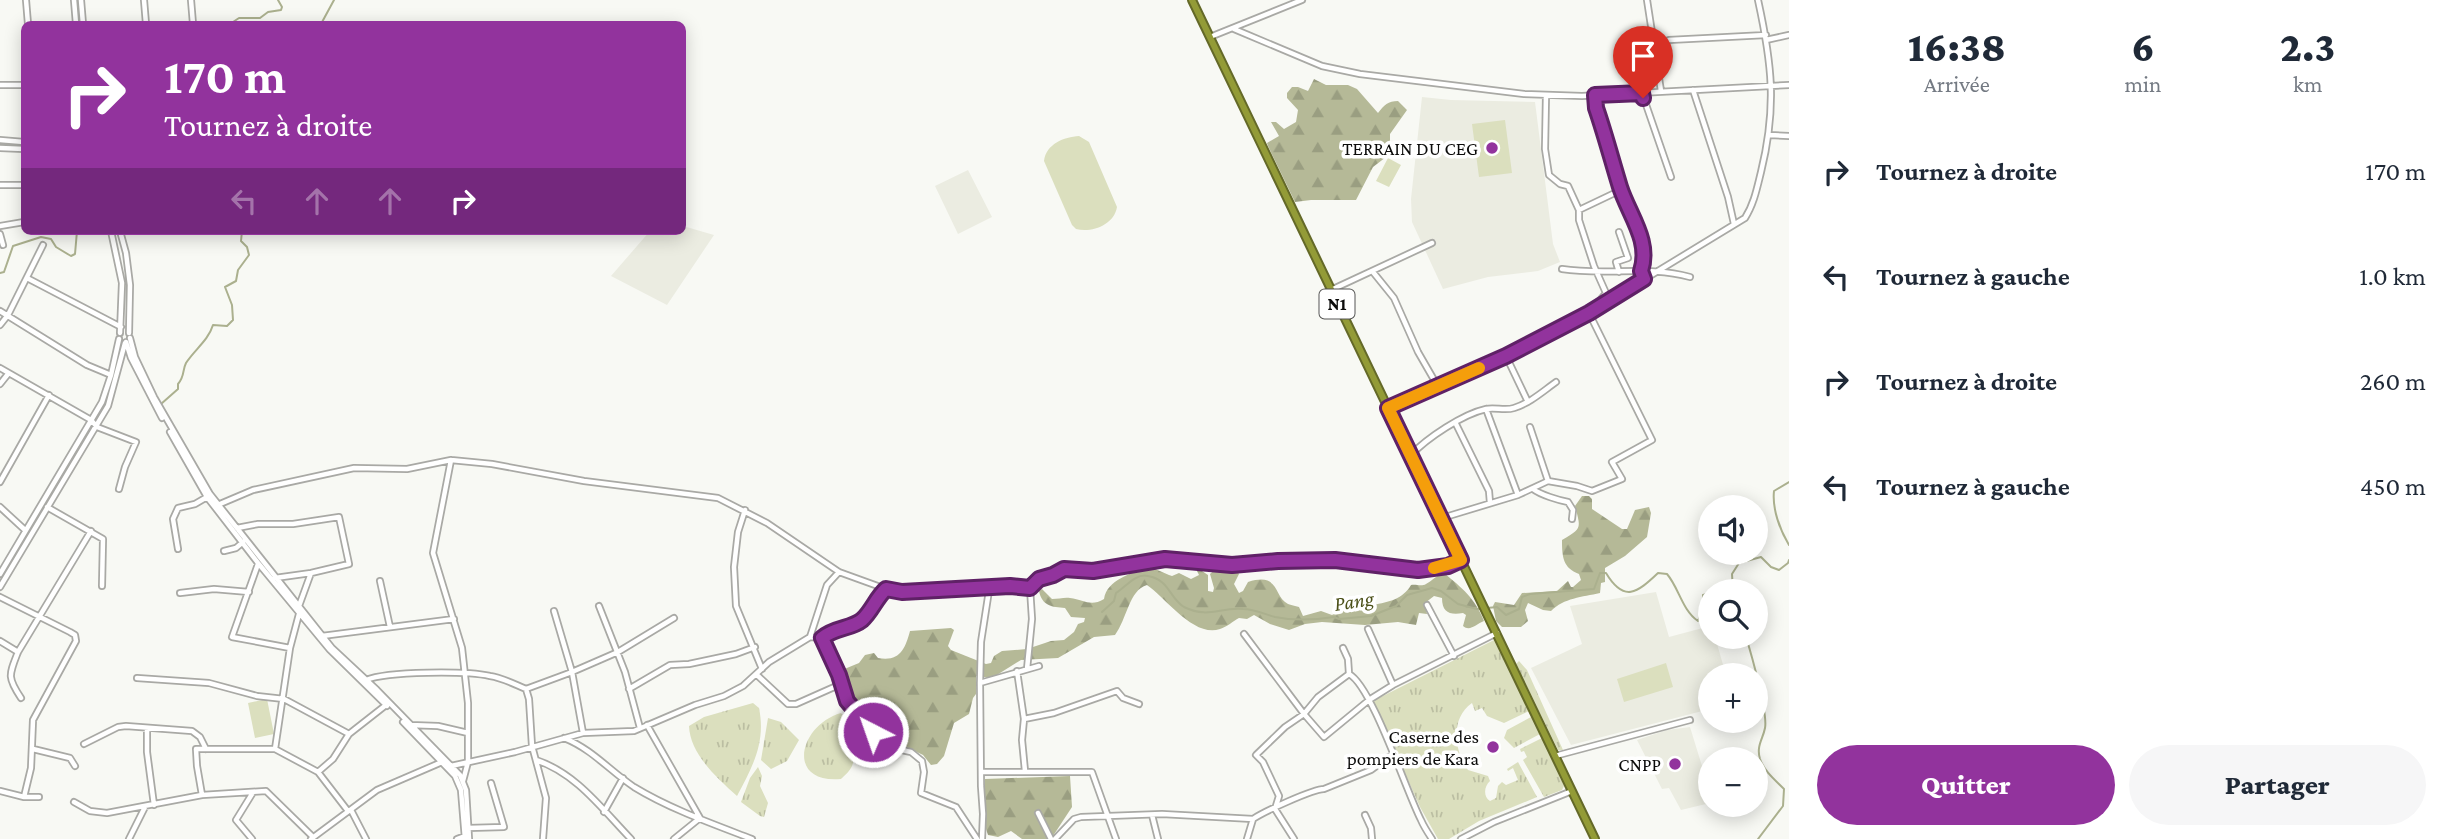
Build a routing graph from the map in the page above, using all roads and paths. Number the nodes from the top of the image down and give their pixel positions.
1 (26, 0) edge
2 (74, 0) edge
3 (82, 0) edge
4 (144, 0) edge
5 (191, 0) edge
6 (1192, 0) edge
7 (1302, 0) edge
8 (1647, 0) edge
9 (1758, 0) edge
10 (28, 21) edge
11 (76, 21) edge
12 (83, 21) edge
13 (146, 21) edge
14 (193, 21) edge
15 (1234, 29) junction
16 (1789, 35) edge
17 (1210, 37) junction
18 (1766, 38) junction
19 (1655, 46) junction
20 (0, 85) edge
21 (21, 85) edge
22 (1789, 85) edge
23 (1772, 87) junction
24 (1693, 90) junction
25 (1661, 91) junction
26 (1642, 93) junction
27 (1546, 95) junction
28 (1595, 95) junction
29 (1770, 135) junction
30 (1789, 136) edge
31 (0, 140) edge
32 (21, 142) edge
33 (0, 148) edge
34 (21, 149) edge
35 (1671, 177) dead end
36 (0, 184) edge
37 (21, 185) edge
38 (1621, 190) junction
39 (1579, 210) junction
40 (21, 222) edge
41 (1734, 224) junction
42 (0, 226) edge
43 (1619, 232) dead end
44 (0, 234) edge
45 (112, 235) edge
46 (121, 235) edge
47 (1432, 243) dead end
48 (3, 245) dead end
49 (43, 245) dead end
50 (1562, 269) dead end
51 (1641, 271) junction
52 (1373, 272) junction
53 (1619, 272) junction
54 (1597, 273) junction
55 (1654, 273) junction
56 (1690, 277) dead end
57 (27, 278) junction
58 (1644, 279) junction
59 (1331, 290) junction
60 (0, 312) edge
61 (1589, 313) junction
62 (8, 315) junction
63 (0, 325) edge
64 (120, 330) junction
65 (119, 339) junction
66 (127, 339) junction
67 (1506, 356) junction
68 (0, 368) edge
69 (8, 374) junction
70 (111, 374) junction
71 (1556, 382) dead end
72 (0, 384) edge
73 (1437, 385) junction
74 (49, 396) junction
75 (1528, 402) junction
76 (157, 406) junction
77 (1388, 408) junction
78 (1486, 409) junction
79 (91, 420) junction
80 (1455, 422) junction
81 (97, 427) junction
82 (1530, 427) dead end
83 (1411, 455) junction
84 (451, 460) junction
85 (1548, 481) junction
86 (0, 482) edge
87 (119, 489) dead end
88 (1533, 489) junction
89 (1518, 495) junction
90 (207, 497) junction
91 (1490, 503) junction
92 (219, 504) junction
93 (0, 507) edge
94 (47, 507) junction
95 (744, 510) junction
96 (1442, 518) junction
97 (1573, 519) dead end
98 (237, 528) junction
99 (26, 530) junction
100 (91, 531) junction
101 (243, 542) junction
102 (178, 549) dead end
103 (224, 551) dead end
104 (1461, 560) junction
105 (258, 563) junction
106 (839, 572) junction
107 (311, 573) junction
108 (0, 574) edge
109 (275, 578) junction
110 (380, 582) dead end
111 (103, 586) dead end
112 (990, 586) junction
113 (0, 587) edge
114 (1030, 588) junction
115 (886, 589) junction
116 (249, 592) junction
117 (180, 593) dead end
118 (0, 597) edge
119 (1427, 605) dead end
120 (299, 606) junction
121 (599, 606) dead end
122 (554, 611) dead end
123 (299, 613) junction
124 (39, 617) junction
125 (674, 618) dead end
126 (454, 619) junction
127 (390, 627) junction
128 (1368, 629) dead end
129 (1497, 633) junction
130 (1244, 634) dead end
131 (322, 636) junction
132 (810, 637) junction
133 (822, 638) junction
134 (0, 641) edge
135 (755, 647) junction
136 (290, 648) junction
137 (1343, 648) dead end
138 (18, 652) junction
139 (618, 652) junction
140 (1454, 656) junction
141 (1039, 666) dead end
142 (762, 669) junction
143 (1027, 669) junction
144 (1017, 671) junction
145 (465, 673) junction
146 (572, 673) junction
147 (756, 674) junction
148 (1349, 674) junction
149 (138, 678) dead end
150 (366, 680) junction
151 (980, 683) junction
152 (841, 684) junction
153 (1393, 685) junction
154 (526, 689) junction
155 (629, 690) junction
156 (21, 698) dead end
157 (284, 699) junction
158 (1369, 700) junction
159 (1139, 704) dead end
160 (386, 705) junction
161 (1304, 715) junction
162 (1024, 719) junction
163 (1690, 720) dead end
164 (410, 725) junction
165 (647, 725) junction
166 (640, 728) junction
167 (147, 729) junction
168 (468, 733) junction
169 (583, 733) junction
170 (349, 734) junction
171 (564, 737) junction
172 (83, 744) dead end
173 (532, 746) junction
174 (206, 748) junction
175 (275, 748) junction
176 (33, 749) junction
177 (1393, 754) junction
178 (1555, 756) junction
179 (535, 760) junction
180 (442, 762) junction
181 (468, 762) junction
182 (75, 766) dead end
183 (450, 766) junction
184 (1026, 771) junction
185 (318, 772) junction
186 (981, 772) junction
187 (623, 778) junction
188 (463, 782) junction
189 (491, 783) dead end
190 (0, 791) edge
191 (1572, 792) junction
192 (253, 793) junction
193 (202, 795) junction
194 (24, 797) junction
195 (39, 797) dead end
196 (74, 802) dead end
197 (154, 805) junction
198 (145, 807) junction
199 (1275, 808) junction
200 (350, 810) junction
201 (604, 812) junction
202 (1038, 813) dead end
203 (1108, 815) junction
204 (1152, 815) junction
205 (1365, 815) dead end
206 (700, 818) junction
207 (1253, 819) junction
208 (468, 828) junction
209 (312, 838) edge
210 (466, 838) edge
211 (129, 839) edge
212 (251, 839) edge
213 (366, 839) edge
214 (457, 839) edge
215 (543, 839) edge
216 (631, 839) edge
217 (674, 839) edge
218 (752, 839) edge
219 (979, 839) edge
220 (1053, 839) edge
221 (1116, 839) edge
222 (1157, 839) edge
223 (1247, 839) edge
224 (1294, 839) edge
225 (1372, 839) edge
226 (1432, 839) edge
227 (1461, 839) edge
228 (1595, 839) edge

1 - 10 street
2 - 11 street
3 - 12 street
4 - 13 street
5 - 14 street
6 - 17 highway, N1
7 - 15 street
8 - 19 street
9 - 18 street
15 - 17 street
15 - 27 street
16 - 18 street
17 - 59 highway, N1
18 - 19 street
18 - 23 street
19 - 25 street
20 - 21 street
22 - 23 street
23 - 24 street
23 - 29 street
24 - 25 street
24 - 41 street
25 - 26 street
26 - 28 street
26 - 35 street
27 - 28 street
27 - 39 street
28 - 38 street
29 - 30 street
29 - 41 street
31 - 32 street
33 - 34 street
36 - 37 street
38 - 39 street
38 - 51 street
39 - 54 street
40 - 42 street
41 - 55 street
43 - 53 street
44 - 48 street
45 - 64 street
46 - 66 street
47 - 52 street
49 - 57 street
50 - 54 street
51 - 53 street
51 - 55 street
51 - 58 street
52 - 59 street
52 - 73 street
53 - 54 street
54 - 61 street
55 - 56 street
55 - 58 street
57 - 62 street
57 - 64 street
58 - 61 street
59 - 77 highway, N1
60 - 62 street
61 - 67 street
61 - 85 street
62 - 63 street
62 - 70 street
64 - 65 street
64 - 66 street
65 - 66 street
65 - 70 street
66 - 76 street
66 - 81 street
67 - 73 street
67 - 75 street
68 - 69 street
69 - 72 street
69 - 74 street
70 - 79 street
71 - 75 street
73 - 77 street
74 - 79 street
74 - 86 street
75 - 78 street
76 - 90 street
76 - 92 street
77 - 83 highway, N1
78 - 80 street
78 - 89 street
79 - 81 street
79 - 99 street
80 - 83 street
80 - 91 street
81 - 87 street
81 - 94 street
82 - 85 street
83 - 96 highway, N1
84 - 92 street
84 - 95 street
84 - 126 street
85 - 88 street
88 - 89 street
88 - 97 street
89 - 91 street
90 - 101 street
90 - 102 street
91 - 96 street
92 - 98 street
93 - 99 street
94 - 100 street
94 - 113 street
95 - 106 street
95 - 135 street
96 - 104 highway, N1
98 - 107 street
98 - 109 street
99 - 108 street
100 - 111 street
100 - 124 street
101 - 103 street
101 - 105 street
104 - 114 street
104 - 129 highway, N1
105 - 116 street
105 - 123 street
106 - 115 street
106 - 132 street
107 - 109 street
107 - 120 street
109 - 120 street
110 - 127 street
112 - 114 street
112 - 115 street
112 - 151 street
114 - 143 street
115 - 133 street
116 - 117 street
116 - 136 street
118 - 124 street
119 - 140 street
120 - 131 street
121 - 139 street
122 - 146 street
123 - 136 street
123 - 160 street
124 - 138 street
124 - 176 street
125 - 139 street
126 - 127 street
126 - 145 street
127 - 131 street
128 - 153 street
129 - 140 street
129 - 178 highway, N1
130 - 161 street
131 - 150 street
132 - 133 street
132 - 142 street
133 - 152 street
134 - 138 street
135 - 142 street
135 - 155 street
136 - 157 street
137 - 148 street
138 - 156 street
139 - 146 street
139 - 155 street
140 - 153 street
141 - 143 street
142 - 147 street
143 - 144 street
144 - 151 street
144 - 162 street
145 - 150 street
145 - 154 street
145 - 168 street
146 - 154 street
146 - 169 street
147 - 152 street
147 - 165 street
148 - 158 street
148 - 161 street
149 - 157 street
150 - 164 street
151 - 186 street
152 - 219 street
153 - 158 street
154 - 173 street
155 - 166 street
157 - 170 street
157 - 175 street
158 - 161 street
158 - 177 street
159 - 162 street
160 - 170 street
160 - 180 street
161 - 199 street
162 - 184 street
163 - 178 street
164 - 168 street
164 - 183 street
165 - 166 street
165 - 206 street
166 - 169 street
167 - 172 street
167 - 174 street
167 - 197 street
168 - 181 street
169 - 171 street
170 - 185 street
171 - 173 street
171 - 187 street
173 - 179 street
173 - 181 street
174 - 175 street
174 - 193 street
175 - 185 street
176 - 182 street
176 - 194 street
177 - 199 street
177 - 226 street
178 - 191 highway, N1
179 - 201 street
179 - 215 street
180 - 183 street
180 - 200 street
181 - 183 street
181 - 188 street
183 - 188 street
183 - 210 street
184 - 186 street
184 - 203 street
185 - 200 street
186 - 219 street
187 - 201 street
187 - 206 street
188 - 208 street
189 - 208 street
190 - 194 street
191 - 227 street
191 - 228 highway, N1
192 - 193 street
192 - 209 street
192 - 212 street
193 - 197 street
194 - 195 street
196 - 198 street
197 - 198 street
198 - 211 street
199 - 207 street
199 - 224 street
200 - 209 street
200 - 213 street
201 - 216 street
202 - 220 street
203 - 204 street
203 - 220 street
203 - 221 street
204 - 207 street
204 - 222 street
205 - 225 street
206 - 217 street
206 - 218 street
207 - 223 street
208 - 210 street
210 - 214 street

